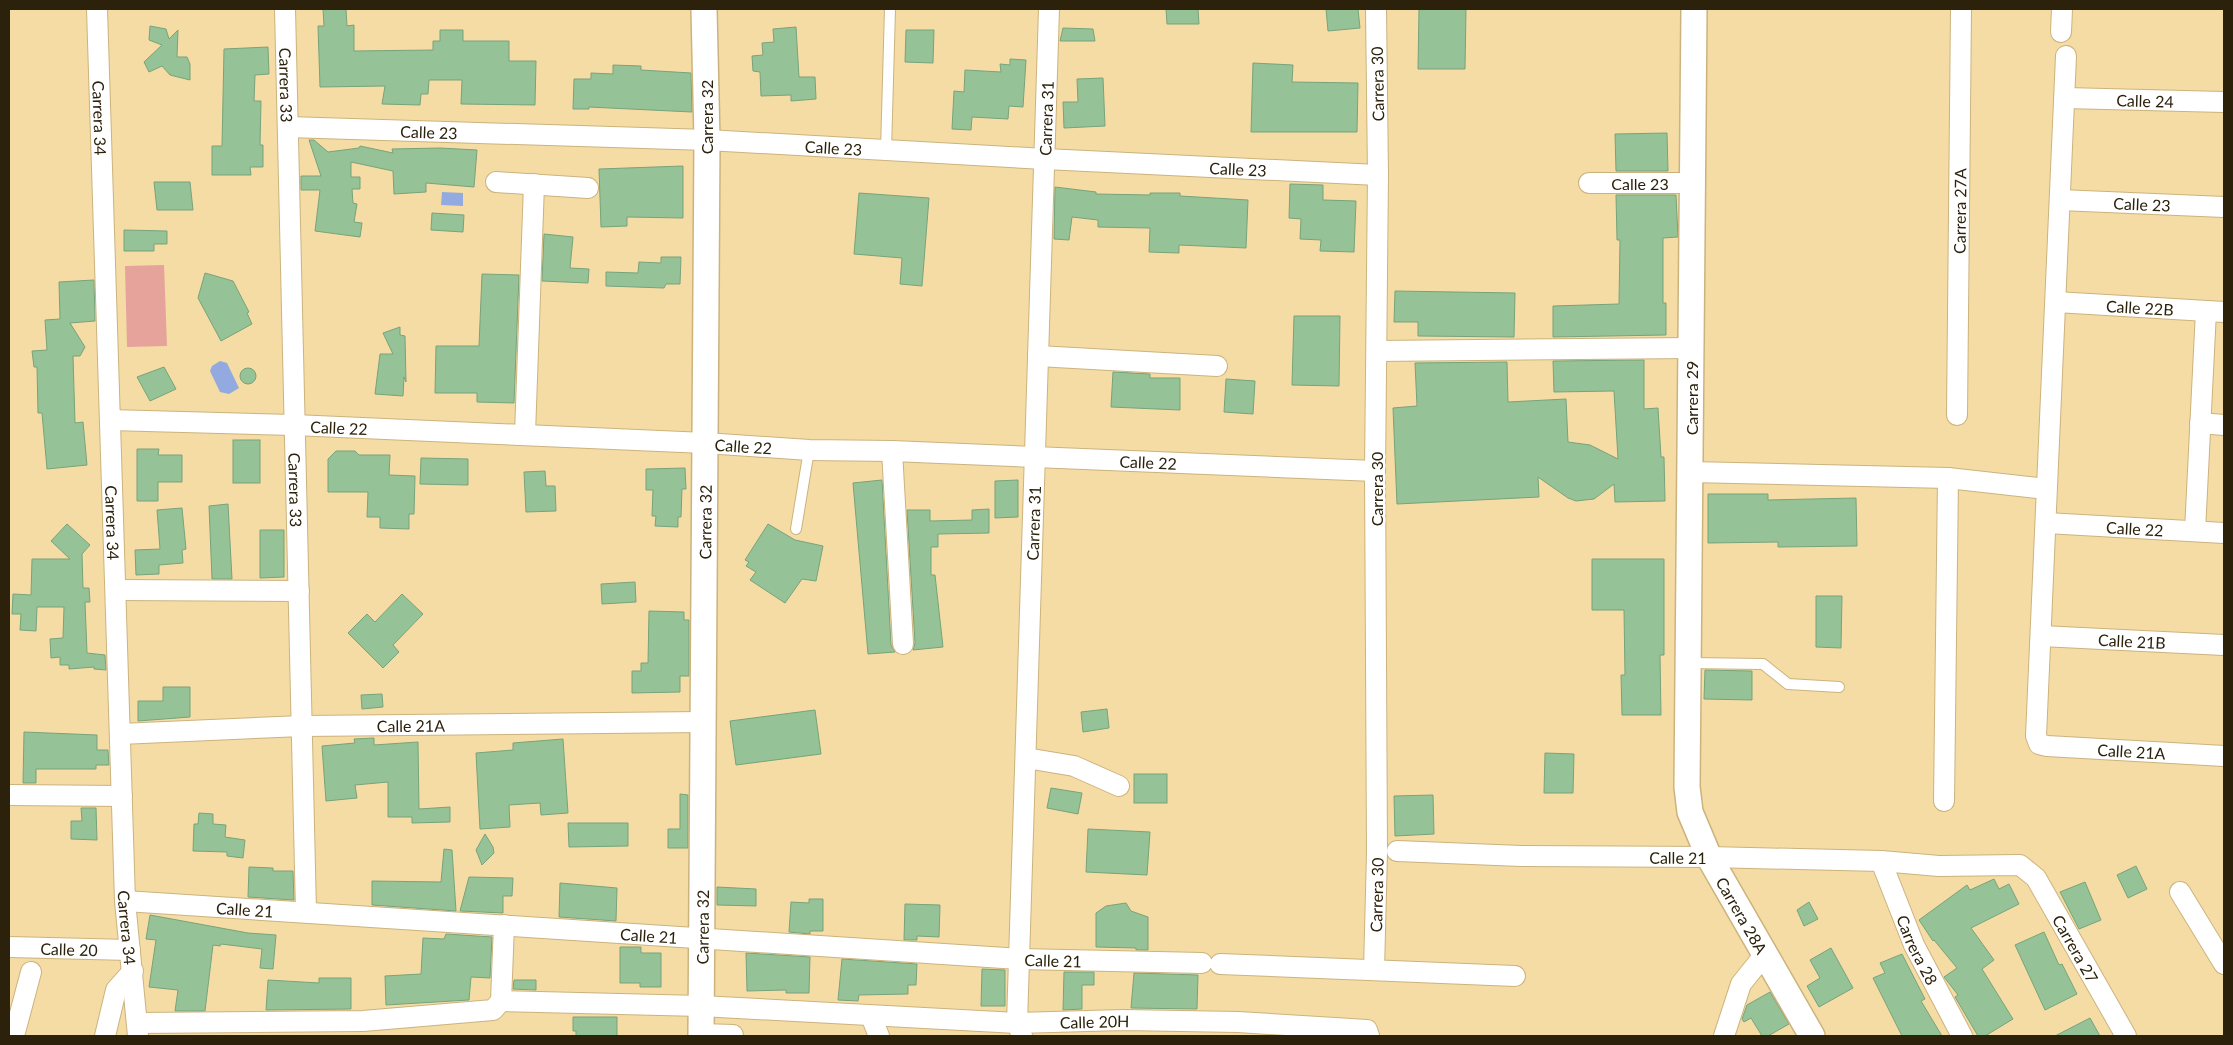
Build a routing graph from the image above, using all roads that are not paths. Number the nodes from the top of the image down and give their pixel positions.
1 (97, 9) edge
2 (286, 9) edge
3 (704, 9) edge
4 (890, 9) edge
5 (1049, 9) edge
6 (1376, 9) edge
7 (1694, 9) edge
8 (1961, 9) edge
9 (2062, 9) edge
10 (2061, 32) dead end
11 (2066, 56) dead end
12 (2064, 98) junction
13 (2224, 102) edge
14 (288, 127) junction
15 (706, 140) junction
16 (886, 150) junction
17 (1045, 159) junction
18 (1378, 175) junction
19 (496, 182) dead end
20 (1589, 183) dead end
21 (1692, 183) junction
22 (534, 184) junction
23 (588, 188) dead end
24 (2060, 200) junction
25 (2224, 207) edge
26 (2056, 302) junction
27 (2215, 312) edge
28 (1691, 348) junction
29 (1377, 351) junction
30 (1038, 356) junction
31 (1217, 366) dead end
32 (1957, 415) dead end
33 (110, 420) junction
34 (2200, 423) junction
35 (294, 424) junction
36 (2224, 424) edge
37 (525, 434) junction
38 (705, 443) junction
39 (809, 450) junction
40 (892, 451) junction
41 (1035, 458) junction
42 (1375, 471) junction
43 (1690, 472) junction
44 (1948, 478) junction
45 (2046, 489) junction
46 (2046, 523) junction
47 (796, 529) dead end
48 (2195, 531) junction
49 (2224, 533) edge
50 (116, 590) junction
51 (299, 591) junction
52 (2041, 636) junction
53 (903, 644) dead end
54 (2224, 645) edge
55 (1688, 662) junction
56 (1839, 687) dead end
57 (703, 722) junction
58 (302, 726) junction
59 (120, 734) junction
60 (2224, 756) edge
61 (1026, 758) junction
62 (1119, 786) dead end
63 (1687, 787) joint
64 (9, 795) edge
65 (122, 796) junction
66 (1944, 801) dead end
67 (1397, 851) dead end
68 (1709, 857) junction
69 (1880, 861) junction
70 (2020, 865) joint
71 (2180, 892) dead end
72 (125, 901) junction
73 (306, 912) junction
74 (504, 925) junction
75 (701, 938) junction
76 (9, 947) edge
77 (130, 950) junction
78 (1765, 954) junction
79 (1020, 959) junction
80 (2224, 964) edge
81 (1374, 970) junction
82 (133, 971) junction
83 (31, 972) dead end
84 (1515, 976) dead end
85 (501, 1002) junction
86 (701, 1006) junction
87 (871, 1016) junction
88 (1126, 1028) edge
89 (1241, 1029) edge
90 (138, 1030) edge
91 (1020, 1030) edge
92 (1368, 1033) edge
93 (701, 1035) edge
94 (733, 1035) dead end
95 (14, 1036) edge
96 (105, 1036) edge
97 (879, 1036) edge
98 (1724, 1036) edge
99 (1812, 1036) edge
100 (1962, 1036) edge
101 (2126, 1036) edge

1 - 33 street, Carrera 34
2 - 14 street, Carrera 33
3 - 15 street, Carrera 32
4 - 16 lane
5 - 17 street, Carrera 31
6 - 18 street, Carrera 30
7 - 21 street, Carrera 29
8 - 32 street, Carrera 27A
9 - 10 street
11 - 12 street
12 - 13 street, Calle 24
12 - 24 street
14 - 15 street, Calle 23
14 - 35 street, Carrera 33
15 - 16 street, Calle 23
15 - 38 street, Carrera 32
16 - 17 street, Calle 23
17 - 18 street, Calle 23
17 - 30 street, Carrera 31
18 - 29 street, Carrera 30
19 - 22 street
20 - 21 street, Calle 23
21 - 28 street, Carrera 29
22 - 23 street
22 - 37 street
24 - 25 street, Calle 23
24 - 26 street
26 - 27 street, Calle 22B
26 - 45 street
27 - 34 street
28 - 29 street
28 - 43 street, Carrera 29
29 - 42 street, Carrera 30
30 - 31 street
30 - 41 street, Carrera 31
33 - 35 street, Calle 22
33 - 50 street, Carrera 34
34 - 36 street
34 - 48 street
35 - 37 street, Calle 22
35 - 51 street, Carrera 33
37 - 38 street, Calle 22
38 - 39 street, Calle 22
38 - 57 street, Carrera 32
39 - 40 street, Calle 22
39 - 47 lane
40 - 41 street, Calle 22
40 - 53 street
41 - 42 street, Calle 22
41 - 61 street, Carrera 31
42 - 81 street, Carrera 30
43 - 44 street
43 - 55 street, Carrera 29
44 - 45 street
44 - 66 street
45 - 46 street
46 - 48 street, Calle 22
46 - 52 street
48 - 49 street, Calle 22
50 - 51 street
50 - 59 street, Carrera 34
51 - 58 street, Carrera 33
52 - 54 street, Calle 21B
52 - 60 street, Calle 21A
55 - 56 lane
55 - 63 street, Carrera 29
57 - 58 street, Calle 21A
57 - 75 street, Carrera 32
58 - 59 street, Calle 21A
58 - 73 street, Carrera 33
59 - 65 street, Carrera 34
61 - 62 street
61 - 79 street, Carrera 31
63 - 68 street, Carrera 28A
64 - 65 street
65 - 72 street, Carrera 34
67 - 68 street, Calle 21
68 - 69 street, Calle 21
68 - 78 street, Carrera 28A
69 - 70 street, Calle 21
69 - 100 street, Carrera 28
70 - 101 street, Carrera 27
71 - 80 street
72 - 73 street, Calle 21
72 - 77 street, Carrera 34
73 - 74 street, Calle 21
74 - 75 street, Calle 21
74 - 85 street
75 - 79 street, Calle 21
75 - 86 street, Carrera 32
76 - 77 street, Calle 20
77 - 82 street, Carrera 34
78 - 98 street
78 - 99 street, Carrera 28A
79 - 81 street, Calle 21
79 - 91 street, Carrera 31
81 - 84 street, Calle 21
82 - 90 street, Carrera 34
82 - 96 street
83 - 95 street
85 - 86 street, Calle 20H
85 - 90 street
86 - 87 street, Calle 20H
86 - 93 street, Carrera 32
87 - 91 street, Calle 20H
87 - 97 street
88 - 89 street, Calle 20H
88 - 91 street, Calle 20H
89 - 92 street, Calle 20H
93 - 94 street

